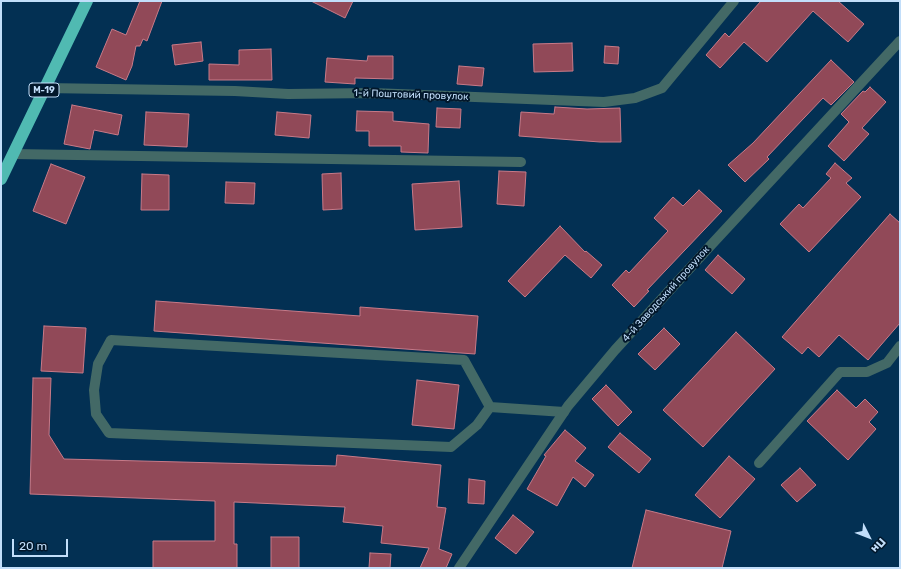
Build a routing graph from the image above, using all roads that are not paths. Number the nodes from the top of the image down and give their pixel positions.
1 (87, 1) edge
2 (734, 1) edge
3 (900, 41) edge
4 (45, 88) junction
5 (13, 154) junction
6 (521, 162) dead end
7 (1, 179) edge
8 (900, 346) edge
9 (490, 407) junction
10 (564, 412) junction
11 (759, 463) dead end
12 (459, 568) edge

1 - 4 highway, М-19
2 - 4 street, 1-й Поштовий провулок
3 - 10 street, 4-й Заводський провулок
4 - 5 highway, М-19
5 - 6 street
5 - 7 highway, М-19
8 - 11 street
9 - 9 street
9 - 10 street
10 - 12 street, 4-й Заводський провулок

